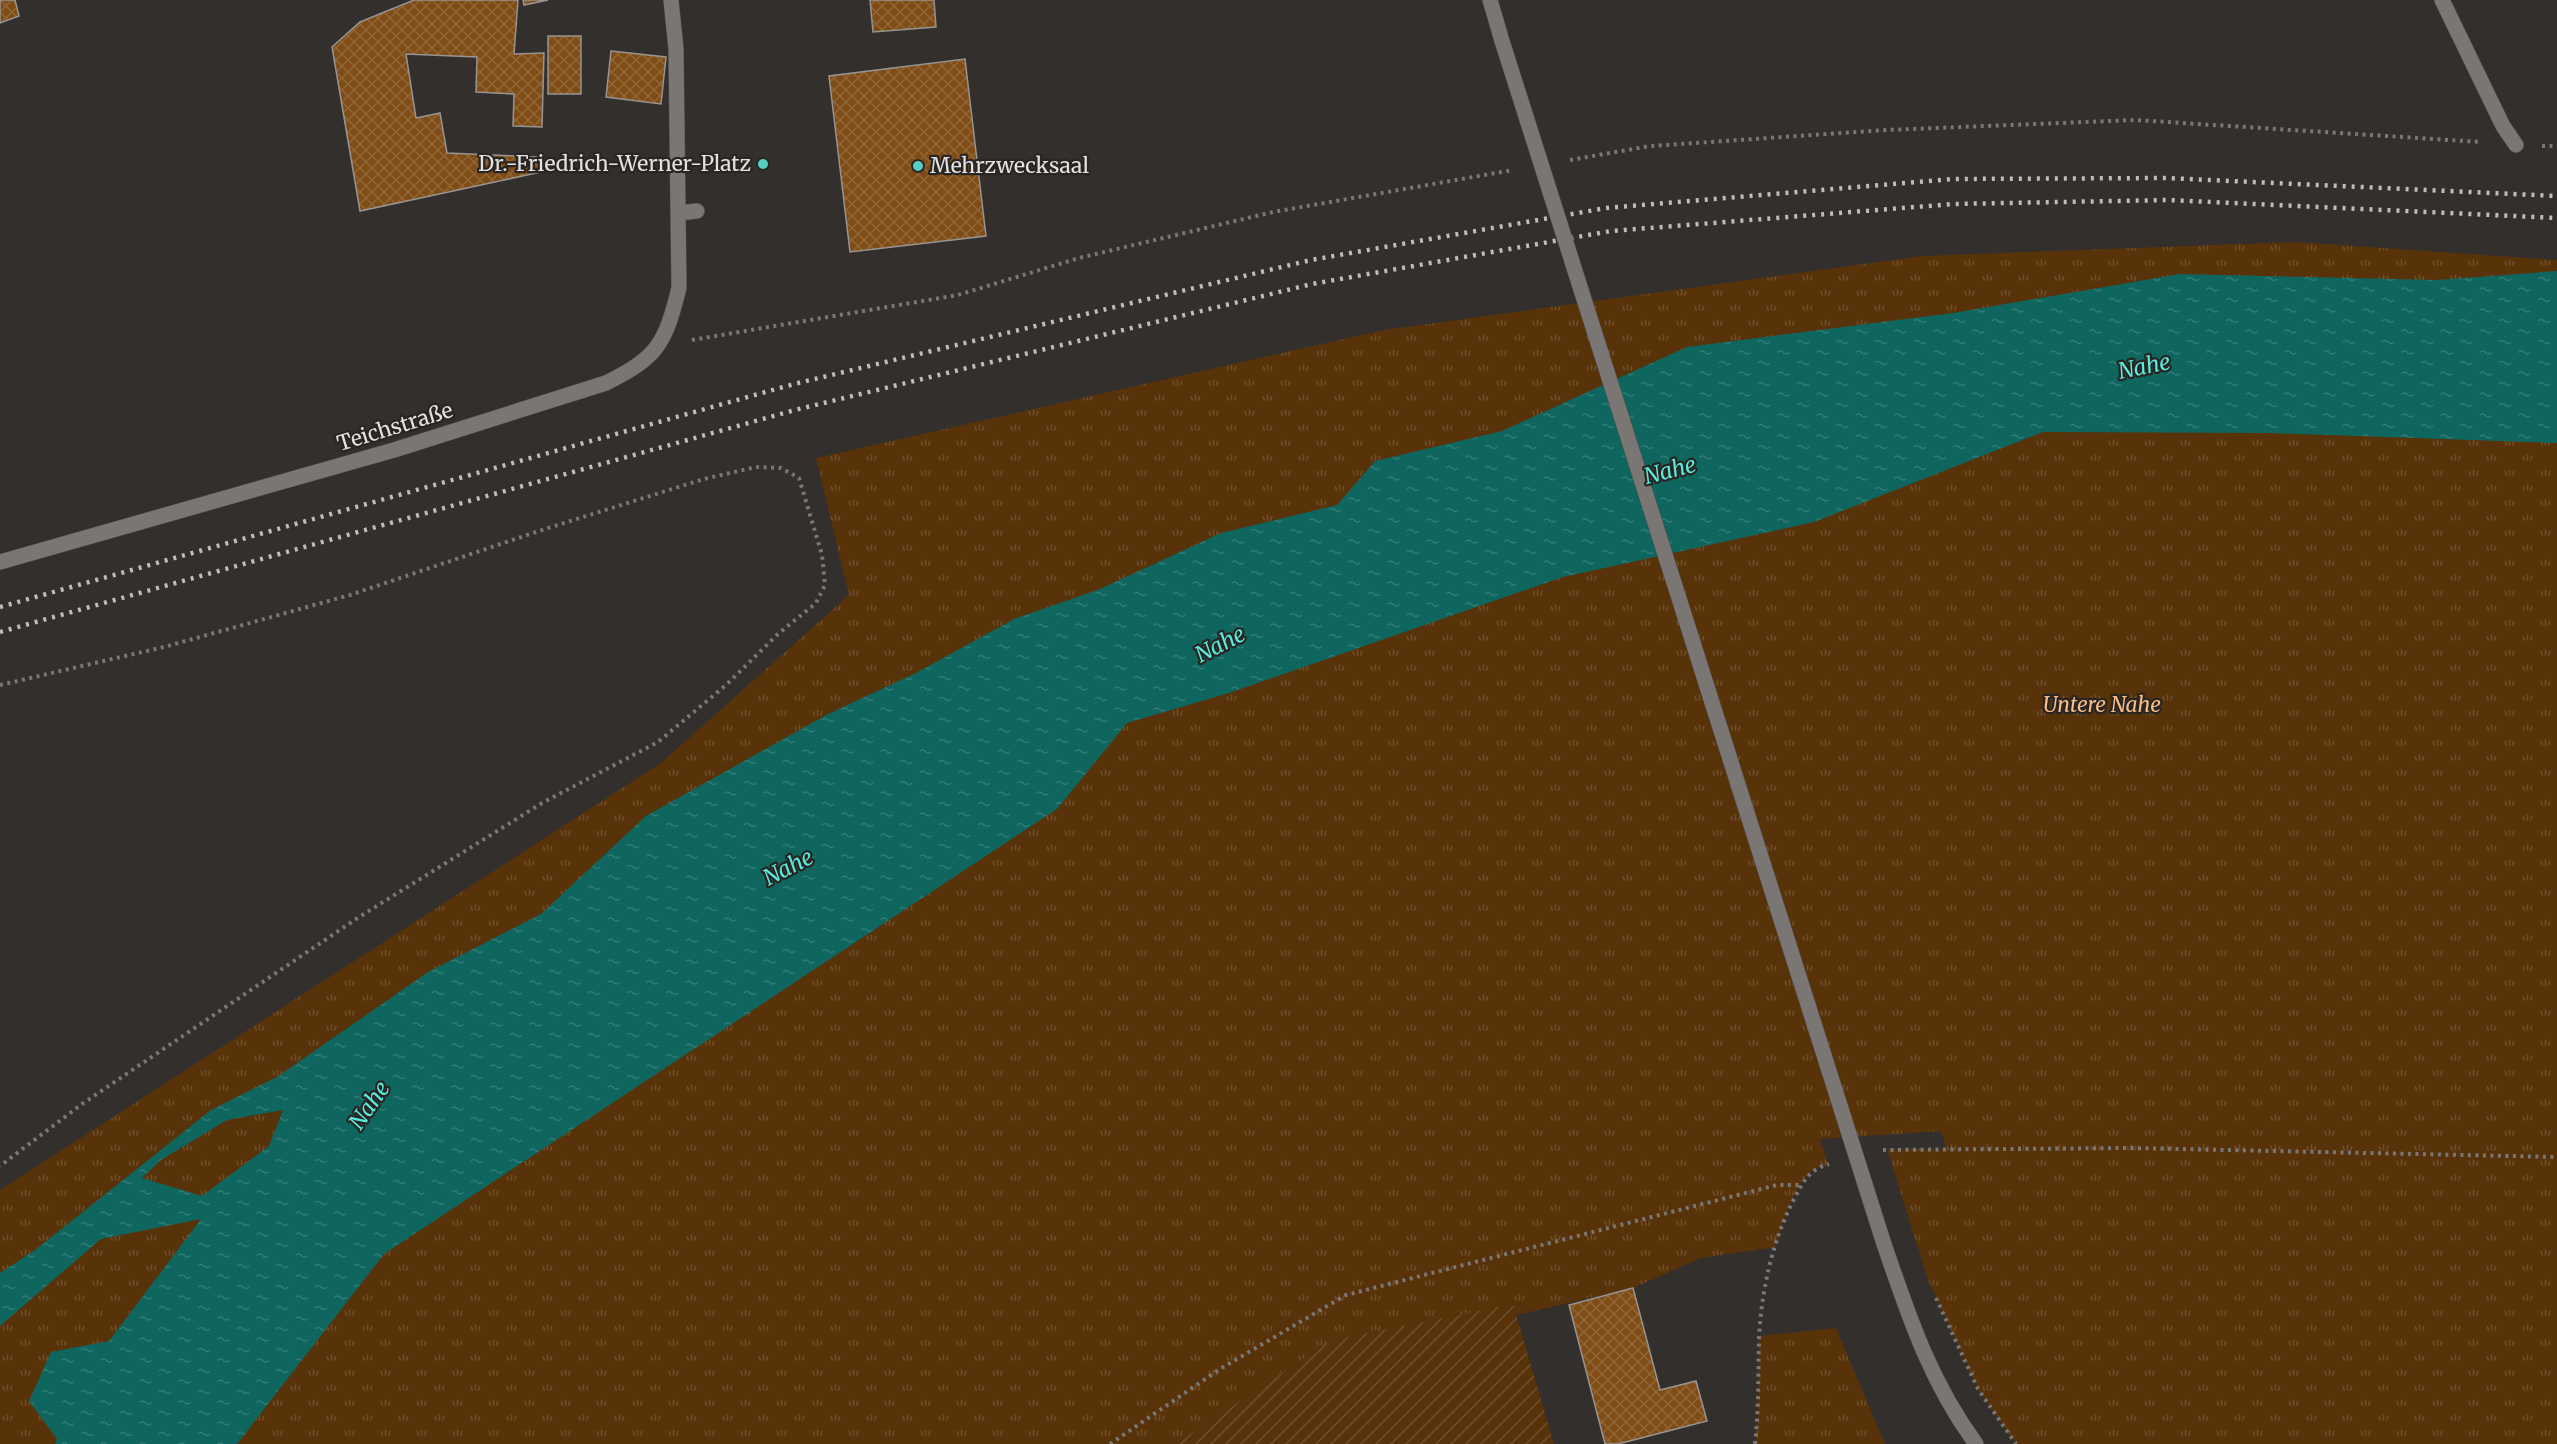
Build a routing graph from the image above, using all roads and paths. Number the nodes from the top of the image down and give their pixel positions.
1 (671, 0) edge
2 (1490, 0) edge
3 (2442, 0) edge
4 (2516, 145) junction
5 (2557, 146) edge
6 (1561, 162) dead end
7 (1515, 170) dead end
8 (697, 211) dead end
9 (678, 213) junction
10 (659, 346) junction
11 (0, 562) edge
12 (0, 685) edge
13 (1877, 1151) dead end
14 (2557, 1157) edge
15 (1838, 1162) dead end
16 (0, 1166) edge
17 (1801, 1185) junction
18 (1932, 1290) dead end
19 (1110, 1444) edge
20 (1755, 1444) edge
21 (1976, 1444) edge
22 (2016, 1444) edge

1 - 9 street, Teichstraße
2 - 21 street, bridge
3 - 4 street
4 - 5 path
4 - 6 path
7 - 10 path
8 - 9 street
9 - 10 street, Teichstraße
10 - 11 street, Teichstraße
12 - 16 path
13 - 14 path
15 - 17 path
17 - 19 path
17 - 20 path
18 - 22 path

